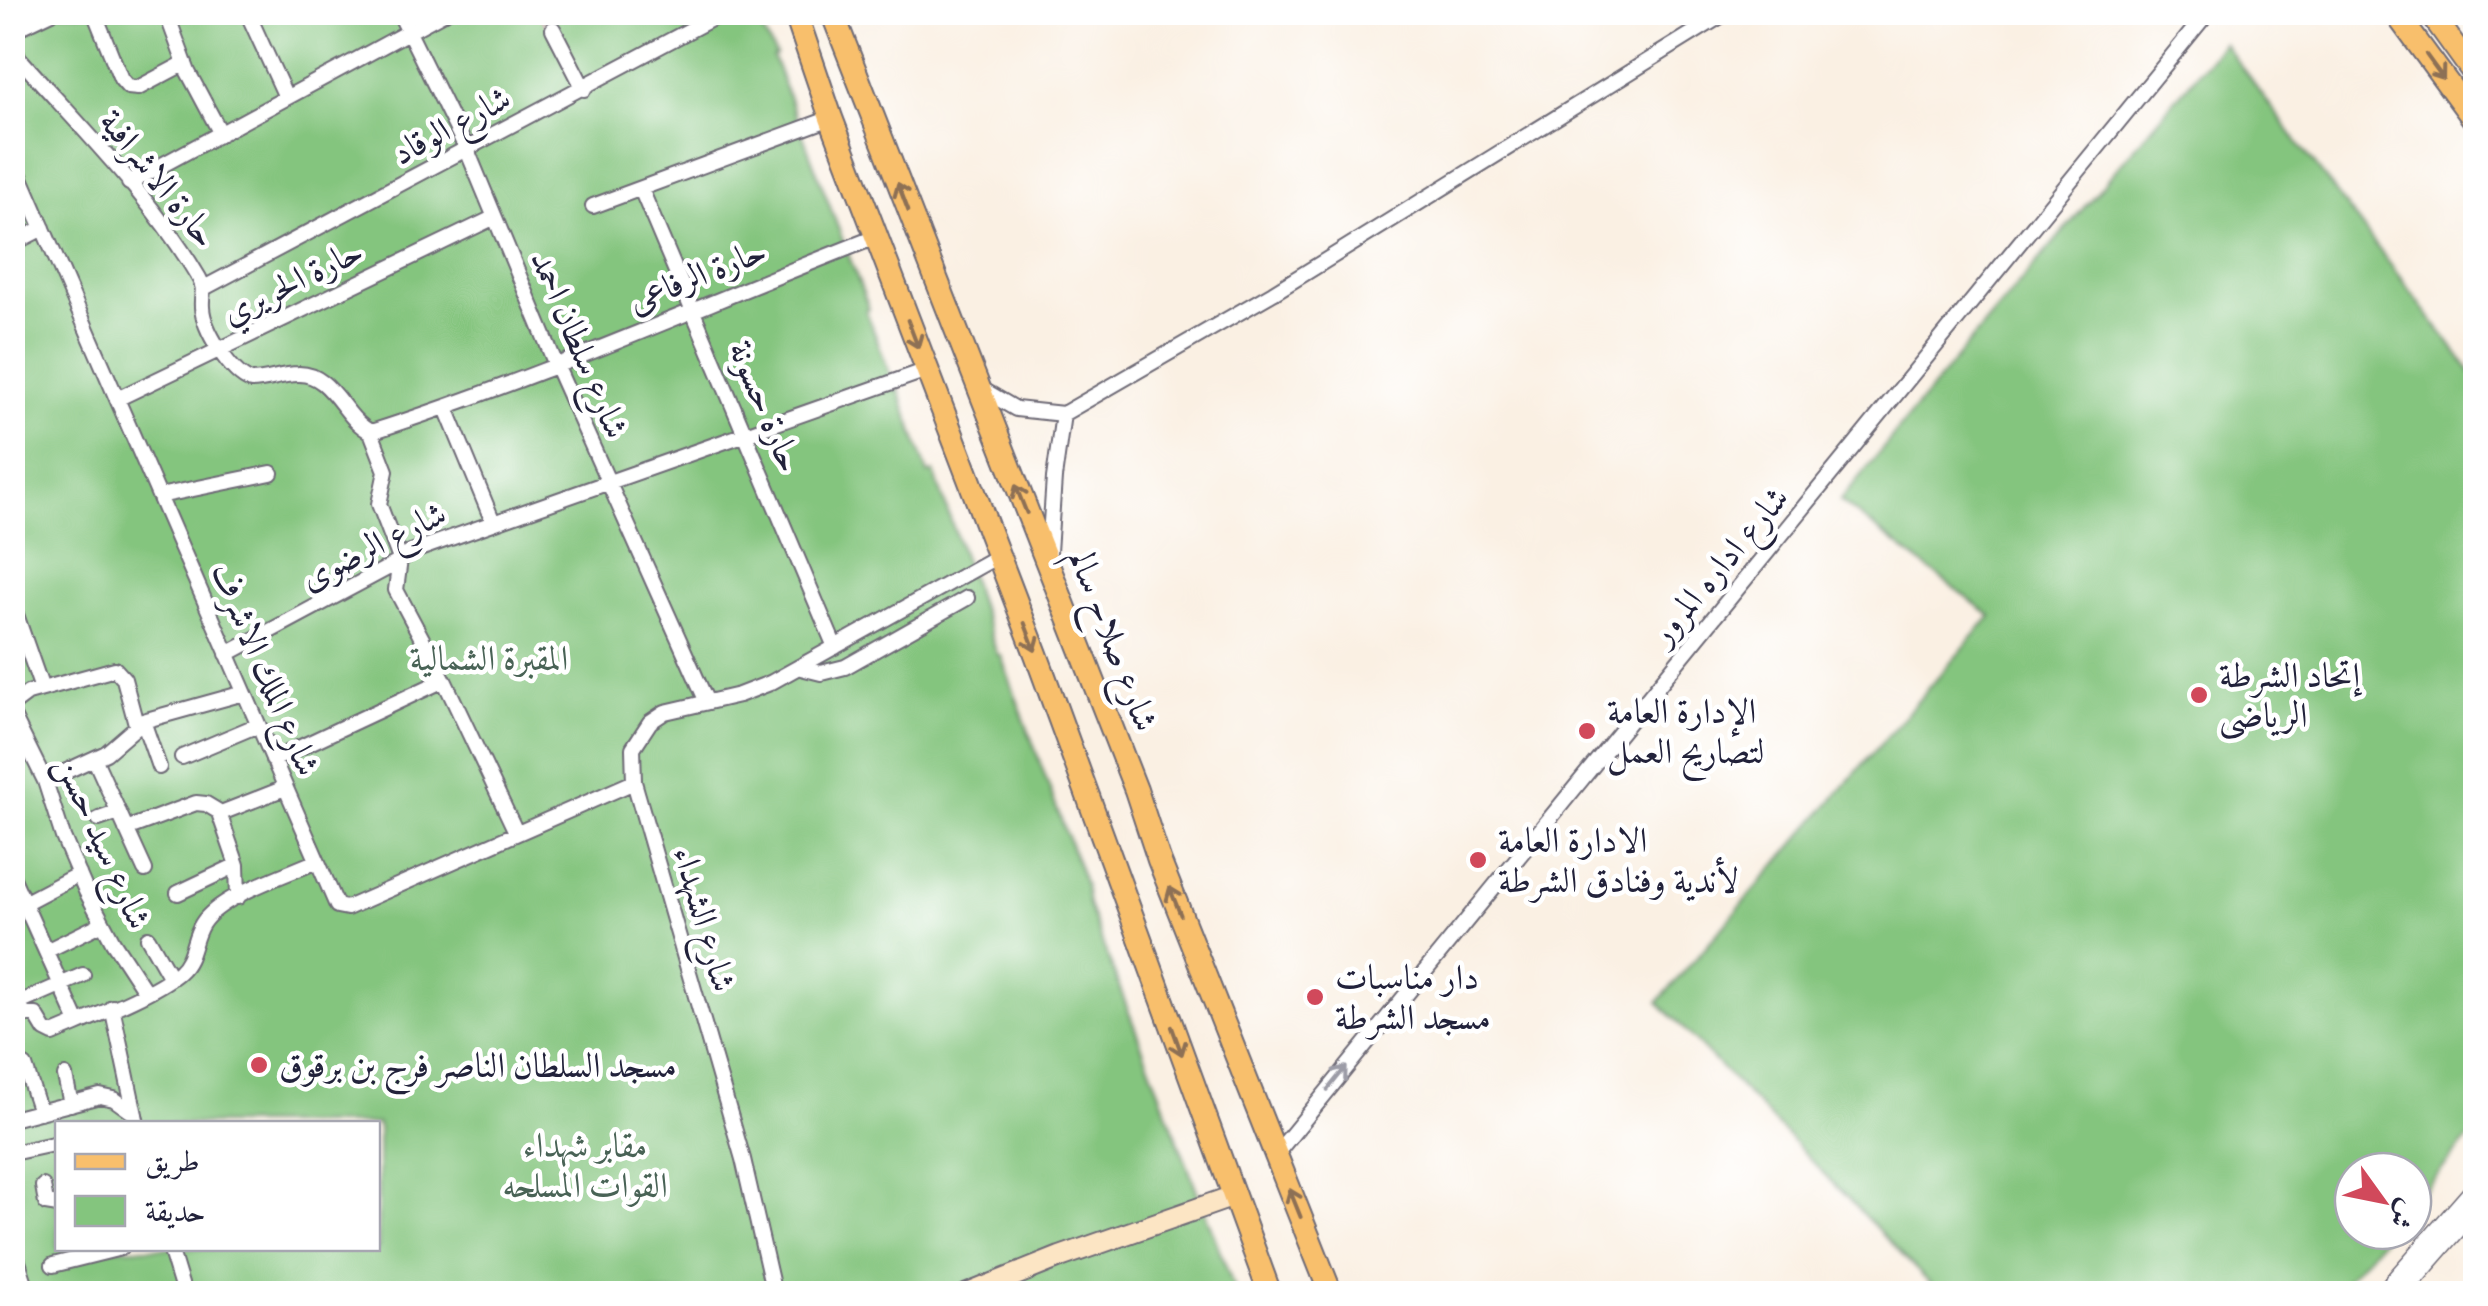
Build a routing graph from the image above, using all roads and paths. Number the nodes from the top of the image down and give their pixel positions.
1 (52, 12) edge
2 (94, 12) edge
3 (166, 12) edge
4 (247, 12) edge
5 (399, 12) edge
6 (445, 12) edge
7 (794, 12) edge
8 (832, 12) edge
9 (1727, 12) edge
10 (2208, 12) edge
11 (2395, 12) edge
12 (2430, 12) edge
13 (722, 13) edge
14 (553, 28) tunnel mouth
15 (12, 31) edge
16 (409, 32) junction
17 (12, 50) edge
18 (186, 63) junction
19 (2476, 76) edge
20 (584, 89) junction
21 (286, 97) junction
22 (831, 118) junction
23 (2476, 122) edge
24 (220, 132) junction
25 (468, 150) junction
26 (12, 157) edge
27 (129, 183) junction
28 (641, 189) junction
29 (593, 206) dead end
30 (493, 218) junction
31 (43, 228) junction
32 (876, 236) junction
33 (12, 244) edge
34 (204, 288) junction
35 (692, 309) junction
36 (220, 349) junction
37 (556, 366) junction
38 (927, 370) junction
39 (976, 385) junction
40 (117, 399) junction
41 (446, 408) junction
42 (1063, 414) junction
43 (371, 432) junction
44 (747, 434) junction
45 (271, 473) dead end
46 (607, 482) junction
47 (158, 496) junction
48 (493, 522) junction
49 (998, 556) junction
50 (400, 559) junction
51 (1050, 570) junction
52 (967, 598) dead end
53 (13, 606) edge
54 (835, 647) junction
55 (227, 654) junction
56 (800, 668) junction
57 (444, 680) junction
58 (42, 688) junction
59 (244, 692) junction
60 (706, 700) junction
61 (12, 706) edge
62 (12, 714) edge
63 (140, 723) junction
64 (258, 725) junction
65 (182, 757) dead end
66 (95, 760) junction
67 (273, 760) junction
68 (159, 767) dead end
69 (45, 781) junction
70 (634, 782) junction
71 (285, 788) junction
72 (118, 812) junction
73 (219, 813) junction
74 (99, 820) dead end
75 (126, 829) junction
76 (516, 832) junction
77 (316, 862) junction
78 (237, 865) junction
79 (145, 870) dead end
80 (79, 874) junction
81 (12, 876) edge
82 (178, 893) dead end
83 (238, 897) junction
84 (24, 902) junction
85 (103, 923) junction
86 (148, 938) dead end
87 (46, 951) junction
88 (84, 975) dead end
89 (170, 978) junction
90 (61, 986) junction
91 (145, 991) junction
92 (16, 1005) edge
93 (112, 1007) junction
94 (78, 1023) junction
95 (25, 1066) dead end
96 (64, 1076) dead end
97 (72, 1104) junction
98 (40, 1112) junction
99 (12, 1119) edge
100 (136, 1119) edge
101 (55, 1144) edge
102 (12, 1153) edge
103 (1276, 1154) junction
104 (42, 1186) dead end
105 (2476, 1188) edge
106 (1234, 1196) junction
107 (55, 1204) edge
108 (2476, 1208) edge
109 (12, 1243) edge
110 (109, 1251) edge
111 (171, 1251) edge
112 (53, 1265) dead end
113 (24, 1280) dead end
114 (184, 1294) edge
115 (774, 1294) edge
116 (968, 1294) edge
117 (1270, 1294) edge
118 (1332, 1294) edge
119 (2383, 1294) edge
120 (2400, 1294) edge

1 - 15 street
2 - 18 street
3 - 18 street
4 - 21 street
5 - 16 street, شارع سلطان احمد
6 - 16 street
7 - 22 main road
39 -> 8 main road, شارع صلاح سالم
9 - 42 street
103 -> 10 street, شارع اداره المرور
11 -> 23 main road
12 - 19 main road
13 - 20 street, شارع الوقاد
14 - 20 street
16 - 21 street
16 - 25 street, شارع سلطان احمد
17 - 27 street, حارة الاشرافية
18 - 24 street
20 - 25 street, شارع الوقاد
21 - 24 street
22 - 28 street
22 - 32 main road
24 - 27 street
25 - 30 street, شارع سلطان احمد
25 - 34 street, شارع الوقاد
26 - 31 street, شارع الملك الاشرف
27 - 34 street, حارة الاشرافية
28 - 29 street
28 - 35 street, حارة حسونة
30 - 36 street, حارة الحريري
30 - 37 street, شارع سلطان احمد
31 - 33 street
31 - 40 street, شارع الملك الاشرف
32 - 35 street, حارة الرفاعى
32 -> 38 main road
34 - 36 street, حارة الاشرافية
35 - 37 street, حارة الرفاعى
35 - 44 street, حارة حسونة
36 - 40 street, حارة الحريري
36 - 43 street, حارة الاشرافية
37 - 41 street, حارة الرفاعى
37 - 46 street, شارع سلطان احمد
38 - 44 street, شارع الرضوى
38 - 49 main road
39 - 42 street
51 -> 39 main road, شارع صلاح سالم
40 - 47 street, شارع الملك الاشرف
41 - 43 street, حارة الرفاعى
41 - 48 street
42 - 51 street
43 - 50 street
44 - 46 street, شارع الرضوى
44 - 54 street, حارة حسونة
45 - 47 street
46 - 48 street, شارع الرضوى
46 - 60 street, شارع سلطان احمد
47 - 55 street, شارع الملك الاشرف
48 - 50 street, شارع الرضوى
49 - 54 street, شارع الشهداء
49 -> 106 main road
50 - 55 street, شارع الرضوى
50 - 57 street
103 -> 51 main road, شارع صلاح سالم
52 - 56 street, شارع الشهداء
53 - 58 street
54 - 56 street, شارع الشهداء
55 - 59 street, شارع الملك الاشرف
56 - 60 street, شارع الشهداء
57 - 67 street
57 - 76 street
58 - 61 street
58 - 63 street
59 - 63 street
59 - 64 street, شارع الملك الاشرف
60 - 70 street, شارع الشهداء
62 - 69 street, شارع سيد حسن
63 - 66 street
63 - 68 street
64 - 65 street
64 - 67 street, شارع الملك الاشرف
66 - 69 street
66 - 72 street
67 - 71 street, شارع الملك الاشرف
69 - 80 street, شارع سيد حسن
70 - 76 street, شارع الملك الاشرف
70 - 115 street, شارع الشهداء
71 - 73 street
71 - 77 street, شارع الملك الاشرف
72 - 74 street
72 - 75 street
73 - 75 street
73 - 78 street
75 - 79 street
76 - 77 street, شارع الملك الاشرف
77 - 83 street
78 - 82 street
78 - 83 street
80 - 84 street
80 - 85 street, شارع سيد حسن
81 - 84 street
83 - 89 street
84 - 87 street
85 - 87 street
85 - 91 street, شارع سيد حسن
86 - 89 street
87 - 90 street
88 - 90 street
89 - 91 street
90 - 92 street
90 - 94 street
91 - 93 street
92 - 94 street
93 - 94 street
93 - 100 street
95 - 98 street
96 - 97 street
97 - 98 street
97 - 100 street
98 - 99 street
101 - 102 street
118 -> 103 main road, شارع صلاح سالم
104 - 107 street
105 - 119 street
106 - 116 main road
106 - 117 main road
108 - 120 street
109 - 113 street
110 - 112 street
111 - 114 street

